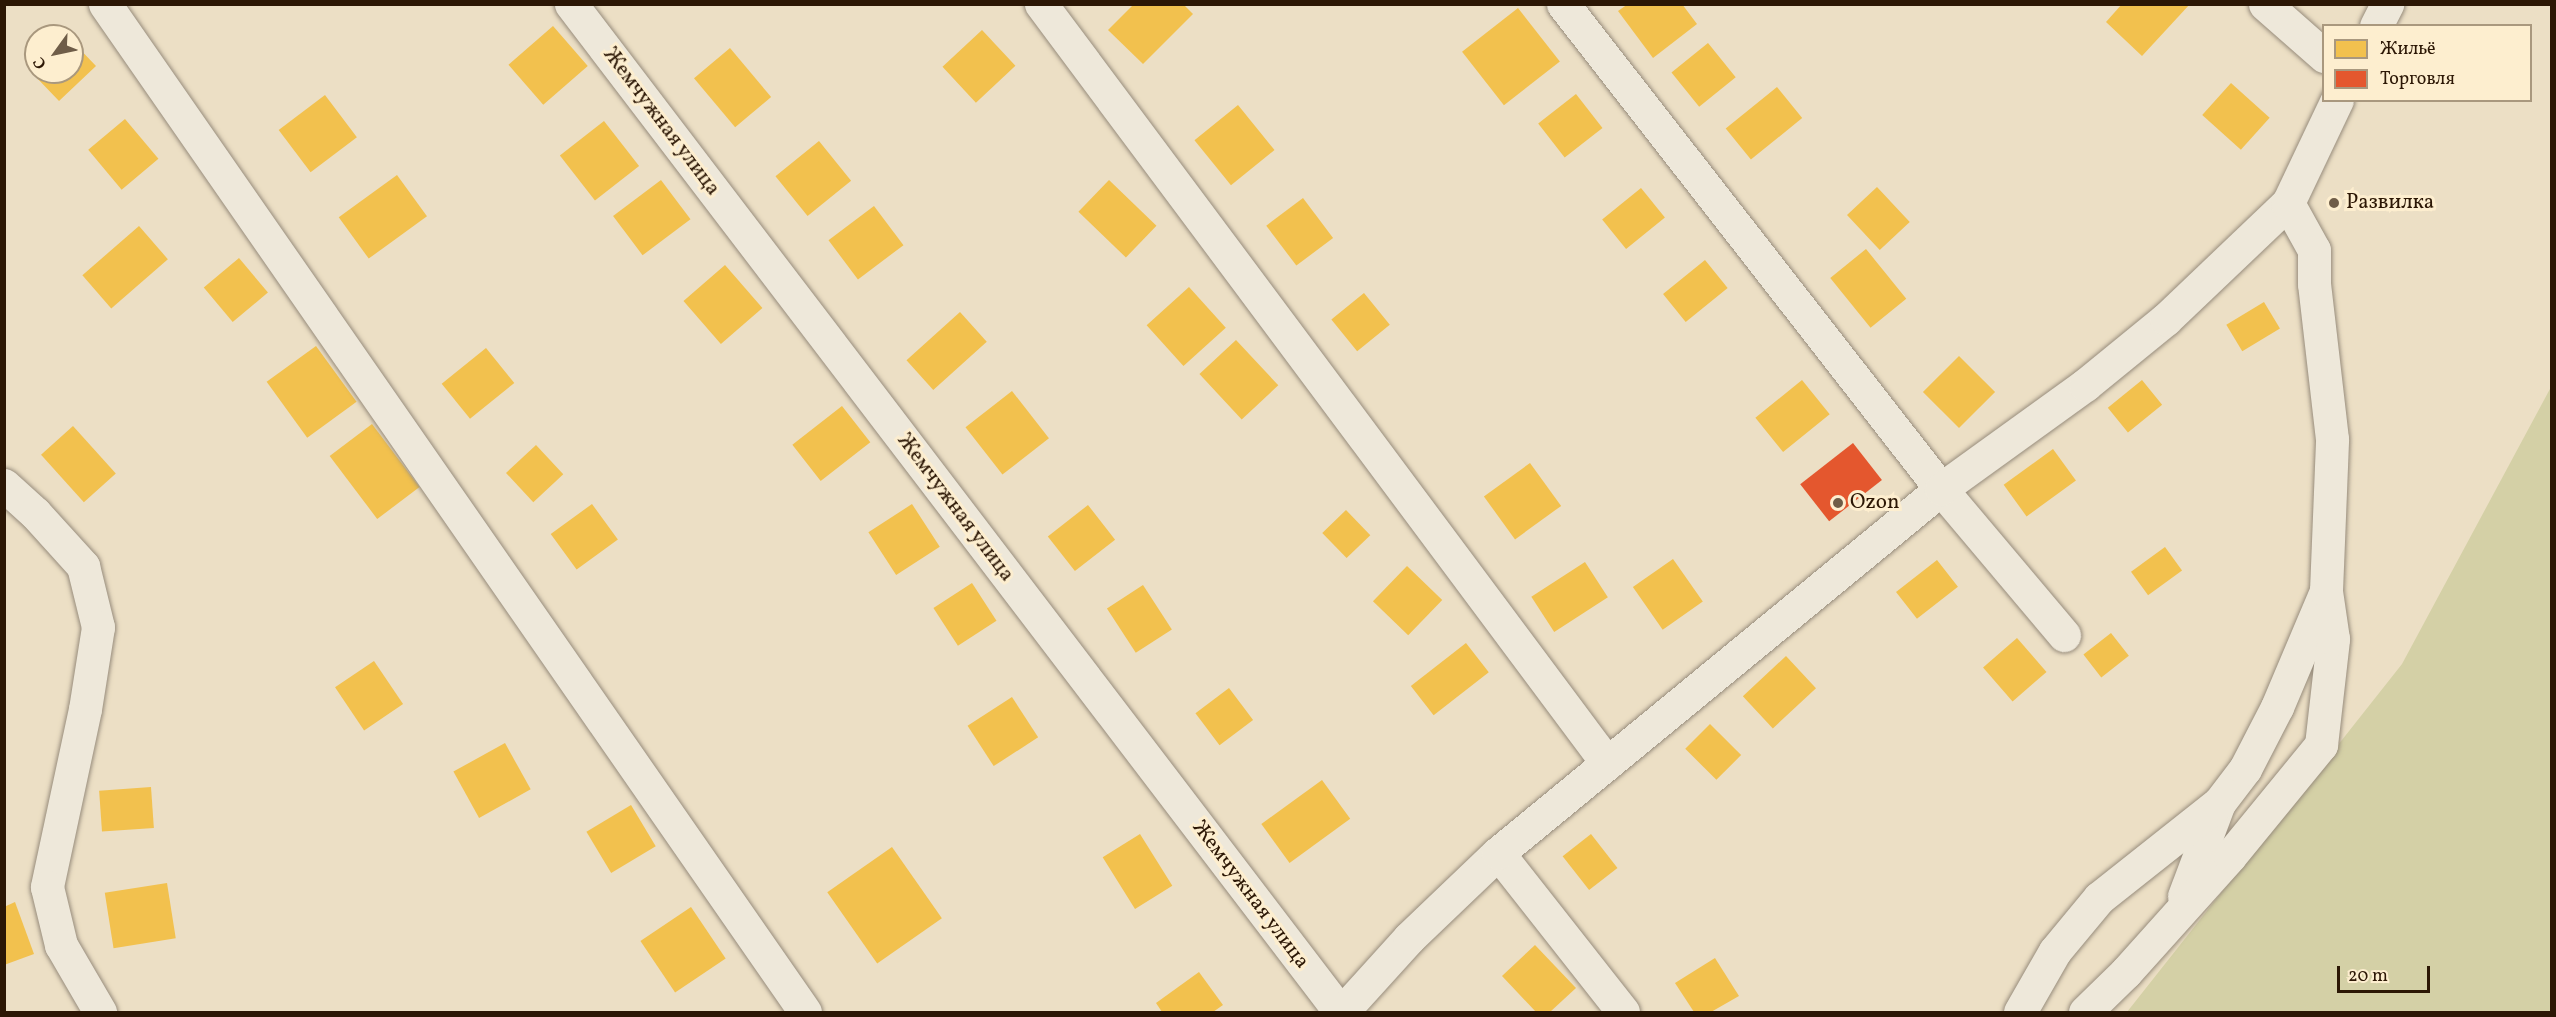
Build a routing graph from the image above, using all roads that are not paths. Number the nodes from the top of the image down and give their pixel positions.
1 (105, 4) edge
2 (571, 4) edge
3 (1041, 4) edge
4 (1563, 4) edge
5 (2265, 4) edge
6 (2387, 4) edge
7 (2377, 24) edge
8 (2322, 54) edge
9 (2336, 102) edge
10 (2288, 203) junction
11 (1941, 489) junction
12 (9, 499) edge
13 (2326, 591) junction
14 (2064, 635) dead end
15 (1606, 763) junction
16 (2220, 802) junction
17 (1498, 853) junction
18 (2177, 913) junction
19 (100, 1012) edge
20 (805, 1012) edge
21 (1341, 1012) edge
22 (1623, 1012) edge
23 (2020, 1012) edge
24 (2085, 1012) edge

1 - 20 street
2 - 21 street, Жемчужная улица
3 - 15 street
4 - 11 street
5 - 8 street
6 - 7 street
9 - 10 street
10 - 11 street
10 - 13 street
11 - 14 street
11 - 15 street
12 - 19 street
13 - 16 street
13 - 18 street
15 - 17 street
16 - 18 street
16 - 23 street
17 - 21 street
17 - 22 street
18 - 24 street

